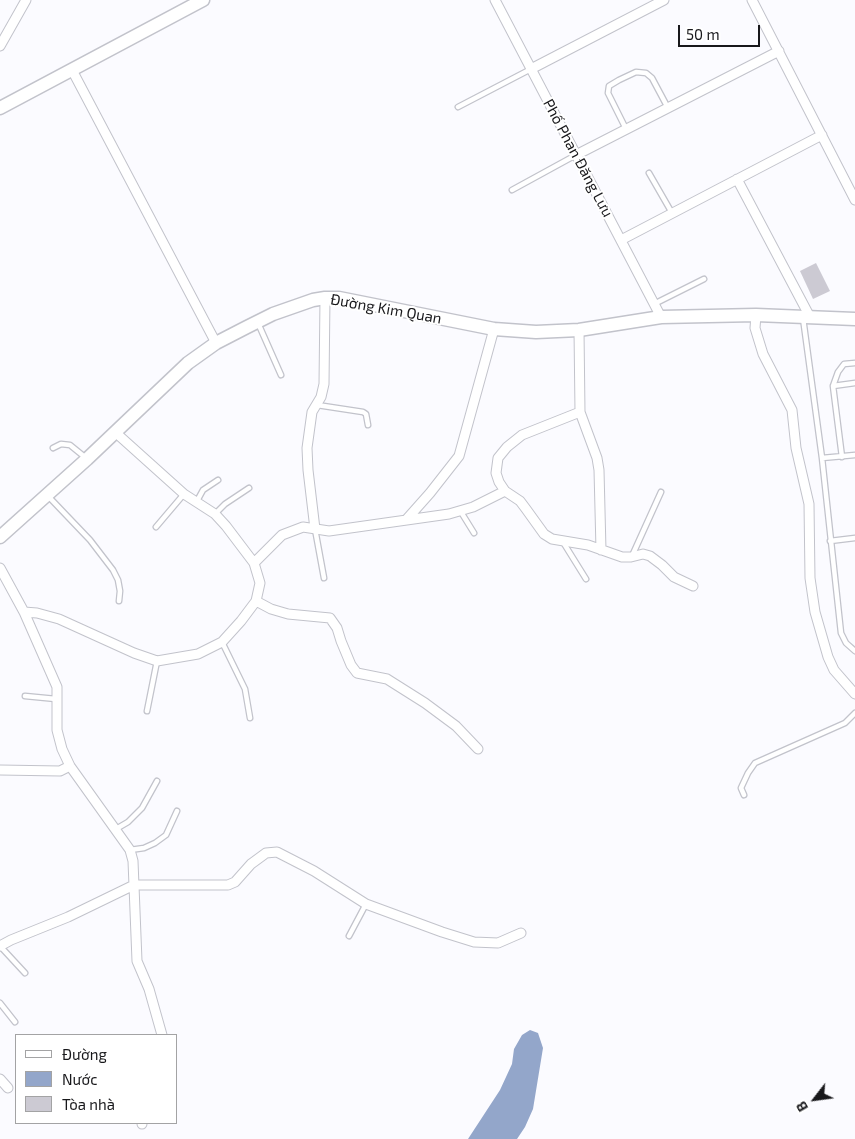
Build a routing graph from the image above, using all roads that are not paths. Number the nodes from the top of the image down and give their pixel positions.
1 (26, 0) edge
2 (203, 0) edge
3 (495, 0) edge
4 (664, 0) edge
5 (752, 0) edge
6 (0, 46) edge
7 (779, 51) junction
8 (531, 69) junction
9 (72, 70) junction
10 (458, 107) dead end
11 (0, 108) edge
12 (668, 108) junction
13 (626, 129) junction
14 (822, 135) junction
15 (576, 155) junction
16 (649, 173) dead end
17 (738, 179) junction
18 (512, 190) dead end
19 (855, 200) edge
20 (672, 213) junction
21 (621, 240) junction
22 (704, 279) dead end
23 (325, 298) junction
24 (654, 304) junction
25 (756, 315) junction
26 (661, 317) junction
27 (807, 317) junction
28 (855, 319) edge
29 (258, 322) junction
30 (494, 329) junction
31 (579, 330) junction
32 (216, 343) junction
33 (855, 363) edge
34 (281, 375) dead end
35 (855, 382) edge
36 (833, 386) junction
37 (316, 405) junction
38 (580, 412) junction
39 (368, 425) dead end
40 (115, 432) junction
41 (53, 448) dead end
42 (855, 455) edge
43 (842, 457) junction
44 (822, 458) junction
45 (87, 459) junction
46 (218, 480) dead end
47 (250, 488) dead end
48 (505, 490) junction
49 (661, 492) dead end
50 (47, 494) junction
51 (184, 494) junction
52 (197, 502) junction
53 (461, 512) junction
54 (215, 514) junction
55 (406, 520) junction
56 (156, 527) dead end
57 (315, 529) junction
58 (474, 533) dead end
59 (0, 537) edge
60 (855, 538) edge
61 (562, 541) junction
62 (830, 541) junction
63 (601, 550) junction
64 (631, 557) junction
65 (254, 563) junction
66 (0, 568) edge
67 (324, 578) dead end
68 (586, 579) dead end
69 (693, 586) dead end
70 (119, 600) dead end
71 (256, 601) junction
72 (24, 612) junction
73 (222, 642) junction
74 (855, 652) edge
75 (157, 661) junction
76 (855, 694) edge
77 (25, 696) dead end
78 (58, 699) junction
79 (147, 711) dead end
80 (855, 713) edge
81 (250, 718) dead end
82 (478, 749) dead end
83 (70, 766) junction
84 (0, 770) edge
85 (157, 781) dead end
86 (744, 795) dead end
87 (177, 811) dead end
88 (116, 829) junction
89 (130, 850) junction
90 (134, 885) junction
91 (366, 904) junction
92 (521, 933) dead end
93 (349, 936) dead end
94 (0, 946) edge
95 (25, 973) dead end
96 (0, 1003) edge
97 (14, 1022) dead end
98 (162, 1034) edge
99 (0, 1078) edge
100 (8, 1088) dead end

1 - 6 street
2 - 9 main road
3 - 8 street, Phố Phan Đăng Lưu
4 - 8 street
5 - 7 street
7 - 12 street
7 - 14 street
8 - 10 lane
8 - 15 street, Phố Phan Đăng Lưu
9 - 11 main road
9 - 32 street
12 - 13 street
12 - 13 lane
13 - 15 street
14 - 17 street
14 - 19 street
15 - 18 lane
15 - 21 street, Phố Phan Đăng Lưu
16 - 20 lane
17 - 20 street
17 - 27 street
20 - 21 street
21 - 24 street, Phố Phan Đăng Lưu
22 - 24 lane
23 - 29 main road, Đường Kim Quan
23 - 30 main road, Đường Kim Quan
23 - 37 street
24 - 26 street, Phố Phan Đăng Lưu
25 - 26 main road, Đường Kim Quan
25 - 27 main road, Đường Kim Quan
25 - 76 street
26 - 31 main road, Đường Kim Quan
27 - 28 main road, Đường Kim Quan
27 - 44 lane
29 - 32 main road, Đường Kim Quan
29 - 34 lane
30 - 31 main road, Đường Kim Quan
30 - 55 street
31 - 38 street
32 - 40 main road, Đường Kim Quan
33 - 36 lane
35 - 36 lane
36 - 43 lane
37 - 39 lane
37 - 57 street
38 - 48 street
38 - 63 street
40 - 45 main road, Đường Kim Quan
40 - 51 street
41 - 45 lane
42 - 43 lane
43 - 44 lane
44 - 62 lane
45 - 50 main road, Đường Kim Quan
46 - 52 lane
47 - 54 lane
48 - 53 street
48 - 61 street
49 - 64 lane
50 - 59 main road, Đường Kim Quan
50 - 70 lane
51 - 52 street
51 - 56 lane
52 - 54 street
53 - 55 street
53 - 58 lane
54 - 65 street
55 - 57 street
57 - 65 street
57 - 67 lane
60 - 62 lane
61 - 63 street
61 - 68 lane
62 - 74 lane
63 - 64 street
64 - 69 street
65 - 71 street
66 - 72 street
71 - 73 street
71 - 82 street
72 - 75 street
72 - 78 street
73 - 75 street
73 - 81 lane
75 - 79 lane
77 - 78 lane
78 - 83 street
80 - 86 lane
83 - 84 street
83 - 88 street
85 - 88 lane
87 - 89 lane
88 - 89 street
89 - 90 street
90 - 91 street
90 - 94 street
90 - 98 street
91 - 92 street
91 - 93 lane
94 - 95 lane
96 - 97 lane
99 - 100 street

